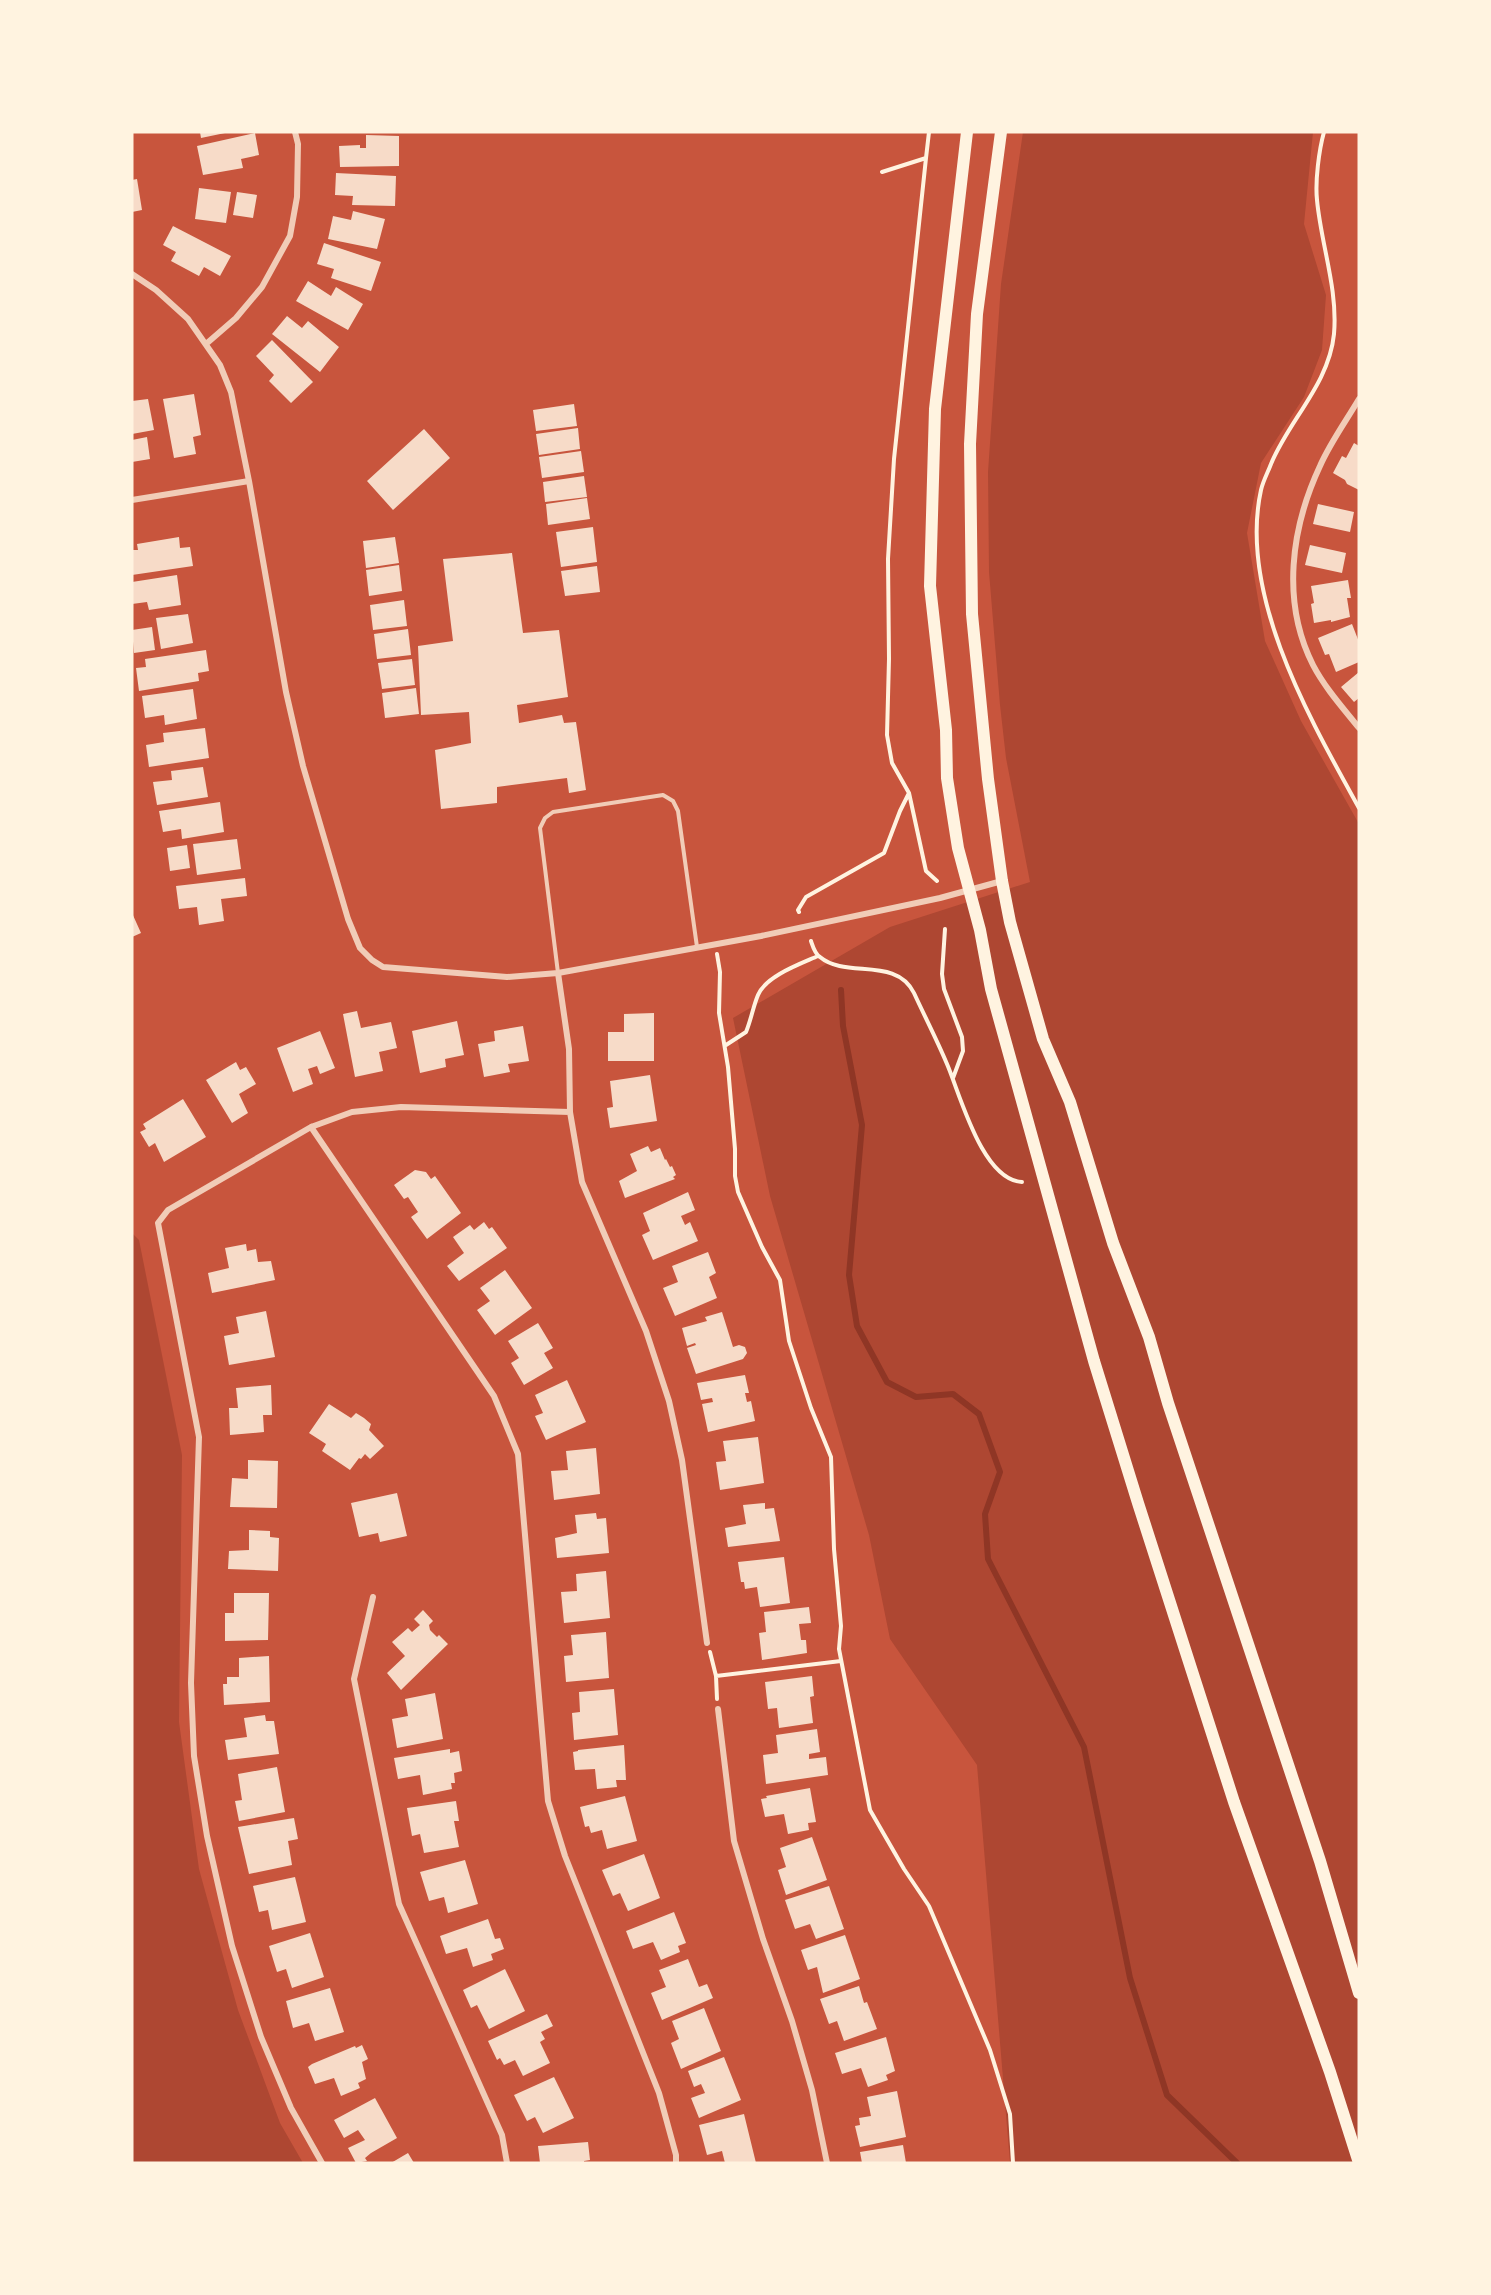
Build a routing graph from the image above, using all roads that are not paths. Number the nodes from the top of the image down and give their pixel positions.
1 (295, 132) edge
2 (967, 132) edge
3 (1001, 132) edge
4 (132, 274) edge
5 (206, 344) junction
6 (1359, 399) edge
7 (249, 481) junction
8 (132, 500) edge
9 (1359, 728) edge
10 (1002, 881) junction
11 (968, 890) junction
12 (697, 948) junction
13 (558, 973) junction
14 (570, 1112) junction
15 (311, 1126) junction
16 (373, 1597) dead end
17 (707, 1643) road end
18 (718, 1709) road end
19 (1359, 1994) edge
20 (322, 2163) edge
21 (507, 2163) edge
22 (676, 2163) edge
23 (827, 2163) edge
24 (1359, 2163) edge

1 - 5 street
2 - 11 main road
3 - 10 main road
4 - 5 street
5 - 7 street
6 - 9 street
7 - 8 street
7 - 13 street
10 - 11 street
10 - 19 main road
11 - 12 street
11 - 24 main road
12 - 13 street
12 - 13 lane
13 - 14 street
14 - 15 street
14 - 17 street
15 - 20 street
15 - 22 street
16 - 21 street
18 - 23 street

